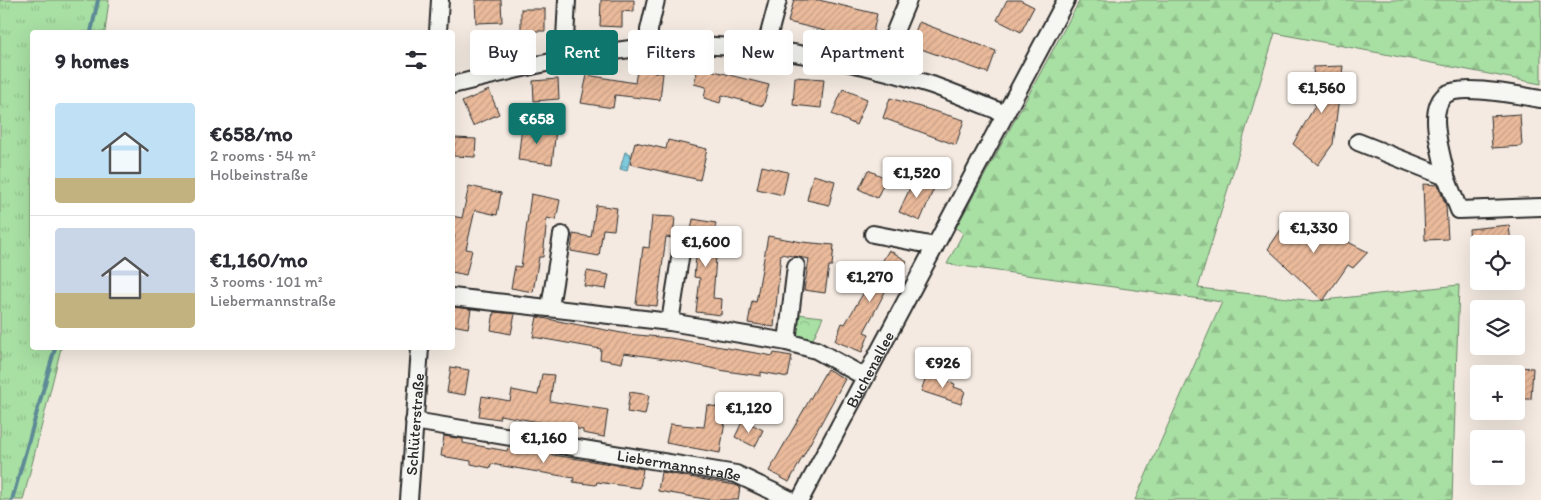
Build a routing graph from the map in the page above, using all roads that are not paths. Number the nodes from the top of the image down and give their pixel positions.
1 (440, 0) edge
2 (567, 0) edge
3 (656, 0) edge
4 (778, 0) edge
5 (908, 0) edge
6 (1066, 0) edge
7 (438, 30) edge
8 (565, 30) edge
9 (649, 30) edge
10 (770, 30) edge
11 (896, 30) edge
12 (546, 62) edge
13 (896, 75) edge
14 (455, 84) edge
15 (1541, 99) edge
16 (1006, 114) junction
17 (1358, 142) dead end
18 (1446, 177) junction
19 (1541, 207) edge
20 (873, 234) dead end
21 (562, 235) dead end
22 (935, 246) junction
23 (681, 252) dead end
24 (796, 266) dead end
25 (455, 297) edge
26 (550, 307) junction
27 (670, 322) junction
28 (788, 342) junction
29 (420, 350) edge
30 (865, 377) junction
31 (414, 421) junction
32 (409, 500) edge
33 (791, 500) edge
34 (800, 500) edge

1 - 7 street
2 - 8 street
3 - 9 street
4 - 10 street
5 - 11 street
6 - 16 street, Buchenallee
12 - 14 street
13 - 16 street
15 - 18 street
16 - 22 street, Buchenallee
17 - 18 street
18 - 19 street
20 - 22 street
21 - 26 street
22 - 30 street, Buchenallee
23 - 27 street
24 - 28 street
25 - 26 street
26 - 27 street
27 - 28 street
28 - 30 street
29 - 31 street, Schlüterstraße
30 - 34 street, Buchenallee
31 - 32 street, Schlüterstraße
31 - 33 street, Liebermannstraße

